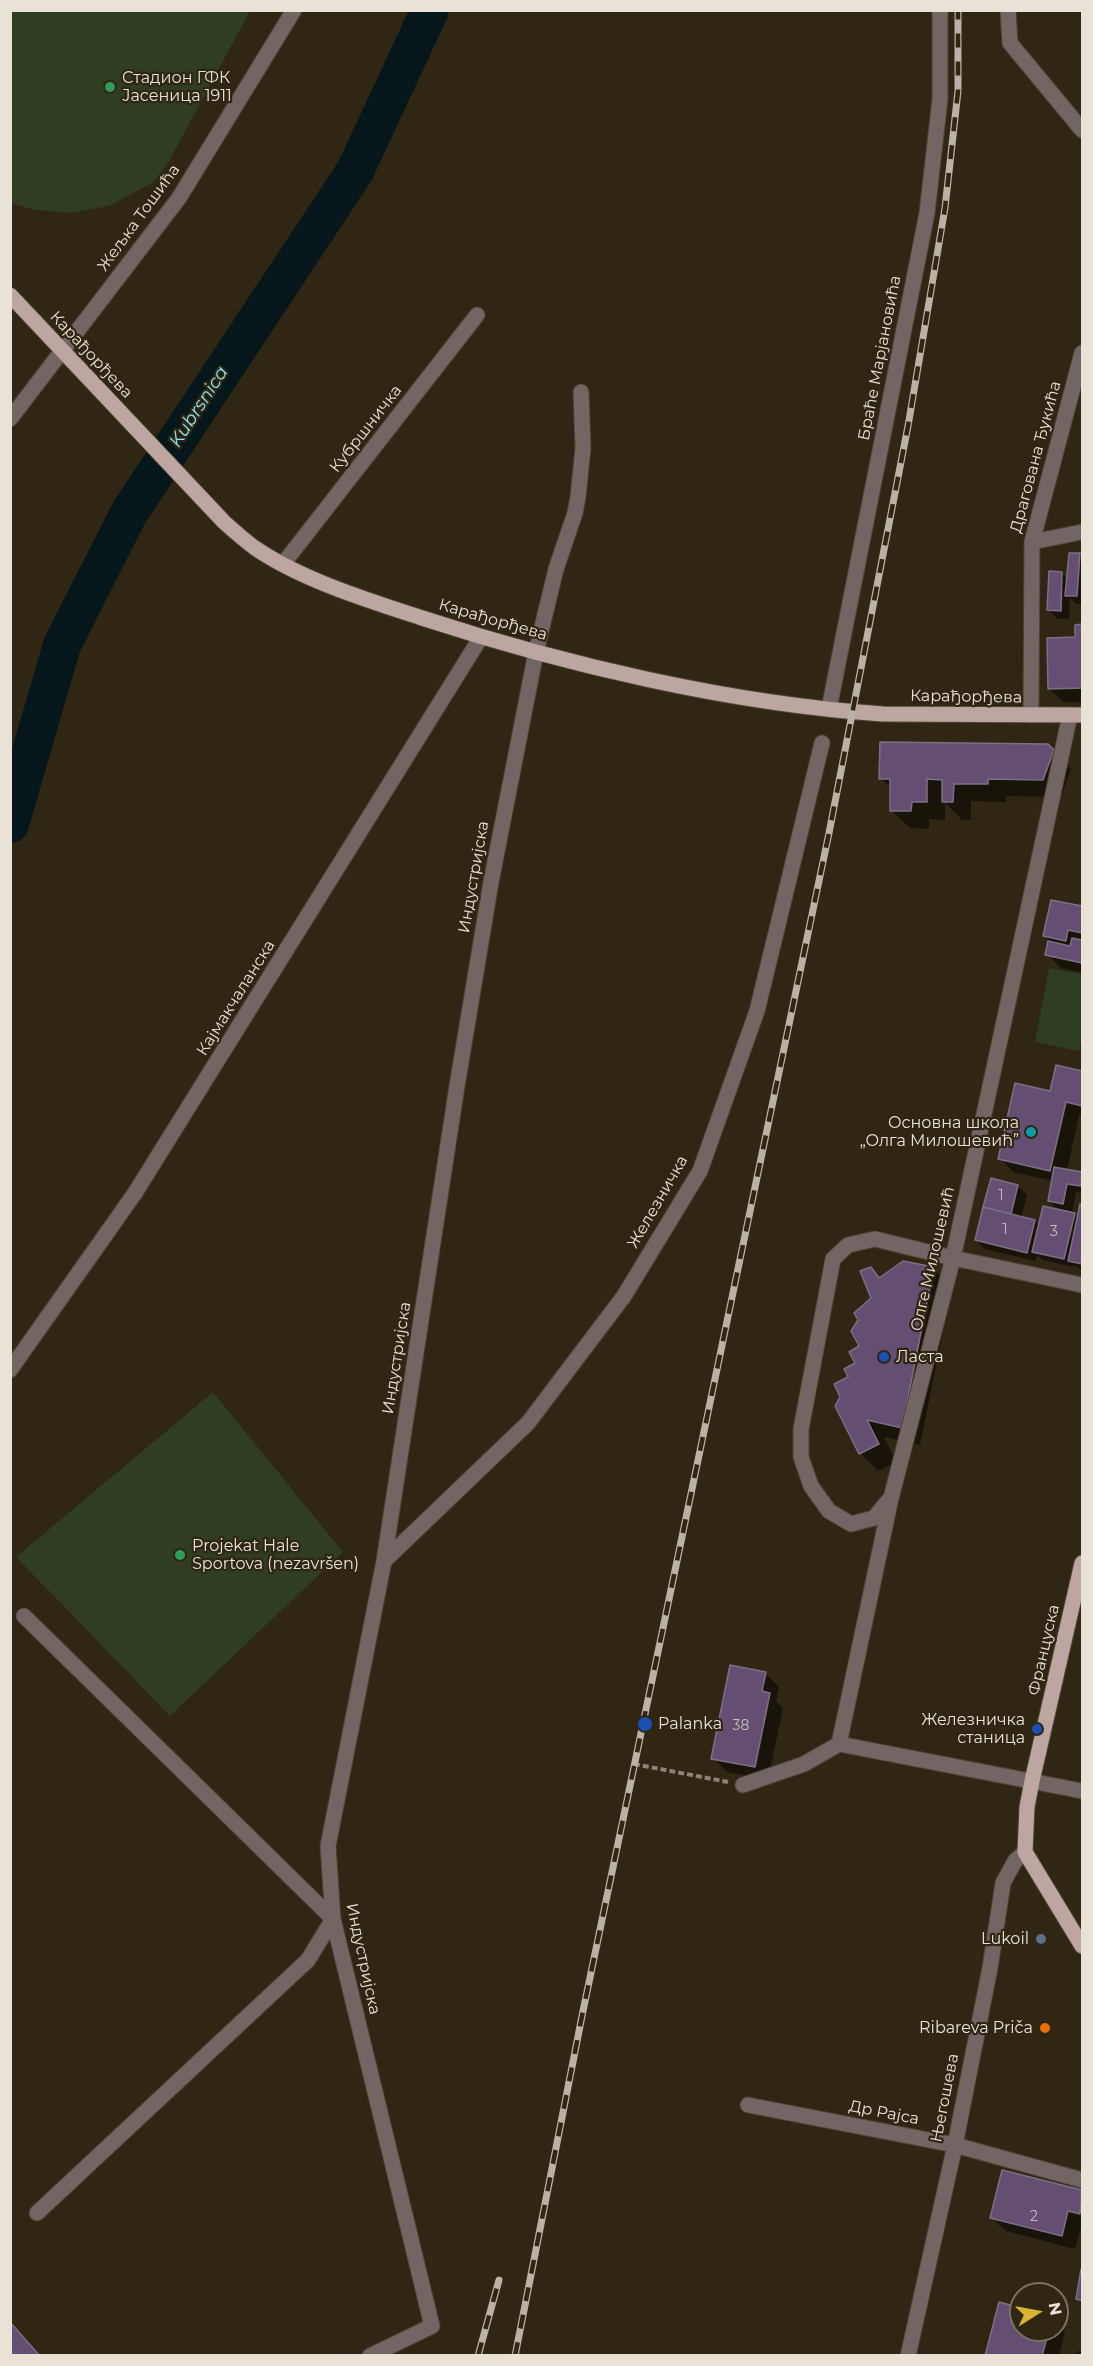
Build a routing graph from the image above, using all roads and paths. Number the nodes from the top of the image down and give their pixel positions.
1 (294, 10) edge
2 (940, 10) edge
3 (1008, 10) edge
4 (1083, 130) edge
5 (10, 295) edge
6 (477, 315) dead end
7 (1083, 353) edge
8 (66, 354) junction
9 (581, 392) dead end
10 (10, 419) edge
11 (1083, 532) edge
12 (1032, 542) junction
13 (283, 564) junction
14 (481, 637) junction
15 (536, 652) junction
16 (829, 709) junction
17 (1031, 715) junction
18 (1076, 715) edge
19 (822, 743) dead end
20 (953, 1258) junction
21 (1083, 1285) edge
22 (10, 1370) edge
23 (891, 1498) junction
24 (384, 1561) junction
25 (1083, 1563) edge
26 (24, 1616) dead end
27 (839, 1744) junction
28 (634, 1764) dead end
29 (1032, 1781) junction
30 (743, 1785) joint
31 (1083, 1791) edge
32 (1025, 1852) junction
33 (333, 1919) junction
34 (1083, 1946) edge
35 (748, 2105) dead end
36 (954, 2145) junction
37 (1083, 2180) edge
38 (37, 2213) dead end
39 (370, 2355) edge
40 (908, 2355) edge

1 - 8 street, Жељка Тошића
2 - 16 street, Браће Марјановића
3 - 4 street
5 - 8 main road, Карађорђева
6 - 13 street, Кубршничка
7 - 12 street, Драгована Ђукића
8 - 10 street, Жељка Тошића
8 - 13 main road, Карађорђева
9 - 15 street, Индустријска
11 - 12 street
12 - 17 street, Драгована Ђукића
13 - 14 main road, Карађорђева
14 - 15 main road, Карађорђева
14 - 22 street, Кајмакчаланска
15 - 16 main road, Карађорђева
15 - 24 street, Индустријска
16 - 17 main road, Карађорђева
17 - 18 main road, Карађорђева
18 - 20 street, Олге Милошевић
19 - 24 street, Железничка
20 - 21 street
20 - 23 street, Олге Милошевић
20 - 23 street
23 - 27 street, Олге Милошевић
24 - 33 street, Индустријска
25 - 29 main road, Француска
26 - 33 street
27 - 29 street
27 - 30 street
28 - 30 path
29 - 31 street
29 - 32 main road, Француска
32 - 34 main road
32 - 36 street, Његошева
33 - 38 street
33 - 39 street, Индустријска
35 - 36 street, Др Рајса
36 - 37 street, Др Рајса
36 - 40 street, Његошева

